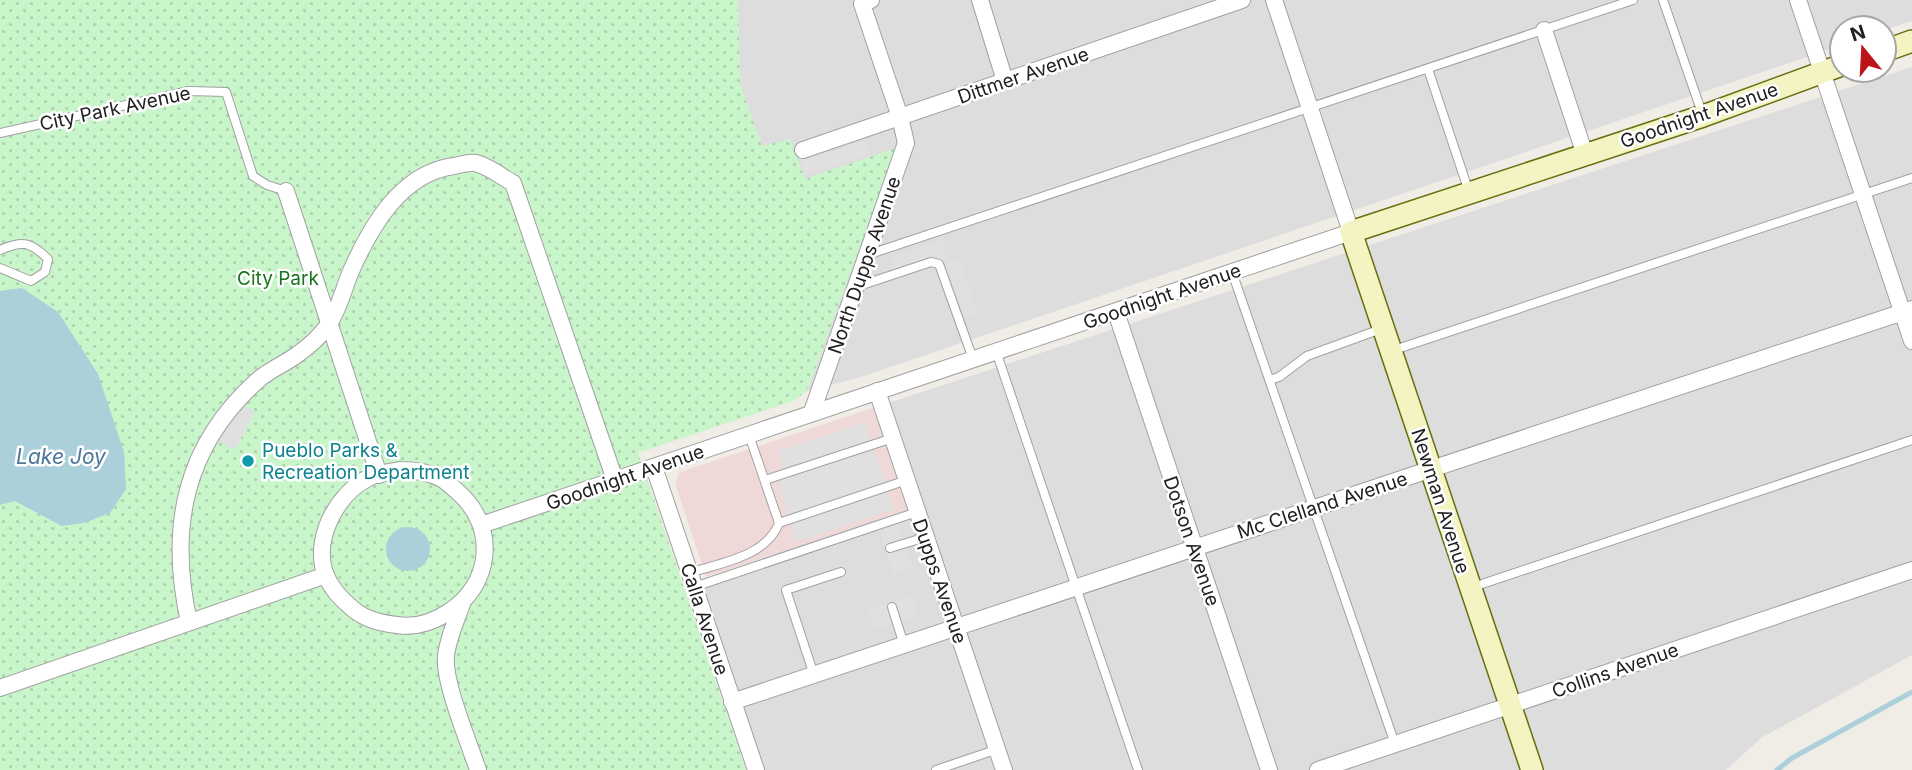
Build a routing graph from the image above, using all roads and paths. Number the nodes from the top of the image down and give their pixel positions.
1 (871, 0) edge
2 (980, 0) edge
3 (1242, 0) edge
4 (1274, 0) edge
5 (1633, 0) edge
6 (1663, 0) edge
7 (1798, 0) edge
8 (1545, 30) junction
9 (1828, 60) edge
10 (1428, 69) junction
11 (1828, 69) edge
12 (1005, 81) junction
13 (1836, 84) edge
14 (1309, 108) junction
15 (1703, 116) junction
16 (900, 117) junction
17 (0, 132) edge
18 (803, 150) dead end
19 (1585, 155) junction
20 (1912, 178) edge
21 (286, 191) joint
22 (1470, 193) junction
23 (1863, 194) junction
24 (1350, 232) junction
25 (0, 250) edge
26 (867, 255) junction
27 (0, 268) edge
28 (1232, 272) junction
29 (856, 287) junction
30 (1907, 311) edge
31 (1116, 312) junction
32 (330, 324) junction
33 (1383, 328) junction
34 (1912, 341) edge
35 (1391, 351) junction
36 (996, 352) junction
37 (973, 359) junction
38 (1270, 380) junction
39 (877, 391) junction
40 (812, 412) junction
41 (749, 435) junction
42 (893, 438) junction
43 (1912, 440) edge
44 (654, 467) junction
45 (1431, 469) junction
46 (379, 475) junction
47 (615, 480) junction
48 (765, 480) junction
49 (907, 480) junction
50 (1314, 508) junction
51 (917, 512) junction
52 (779, 523) junction
53 (481, 526) junction
54 (926, 537) junction
55 (1194, 547) junction
56 (890, 548) dead end
57 (750, 553) junction
58 (754, 567) junction
59 (1912, 570) edge
60 (841, 572) dead end
61 (326, 575) junction
62 (692, 580) junction
63 (1077, 587) junction
64 (1470, 587) junction
65 (462, 604) junction
66 (892, 607) dead end
67 (189, 622) junction
68 (956, 628) junction
69 (904, 645) junction
70 (814, 675) junction
71 (0, 688) edge
72 (732, 702) junction
73 (1510, 705) junction
74 (1395, 744) junction
75 (998, 749) junction
76 (478, 770) edge
77 (756, 770) edge
78 (936, 770) edge
79 (1004, 770) edge
80 (1138, 770) edge
81 (1269, 770) edge
82 (1318, 770) edge
83 (1532, 770) edge

1 - 16 street, North Dupps Avenue
2 - 12 street
3 - 12 street, Dittmer Avenue
4 - 14 street
5 - 8 lane
6 - 15 lane
7 - 9 street
8 - 10 lane
8 - 19 street
10 - 14 lane
10 - 22 lane
11 - 15 street, Goodnight Avenue
12 - 16 street, Dittmer Avenue
13 - 23 street
14 - 24 street
14 - 26 lane
15 - 19 street, Goodnight Avenue
16 - 18 street, Dittmer Avenue
16 - 26 street, North Dupps Avenue
17 - 21 lane, City Park Avenue
19 - 22 street, Goodnight Avenue
20 - 23 lane
21 - 32 street, City Park Avenue
22 - 24 street, Goodnight Avenue
23 - 30 street
23 - 35 lane
24 - 28 street, Goodnight Avenue
24 - 33 street, Newman Avenue
25 - 27 lane
26 - 29 street, North Dupps Avenue
28 - 31 street, Goodnight Avenue
28 - 38 lane
29 - 37 lane
29 - 40 street, North Dupps Avenue
30 - 34 street
30 - 45 street, Mc Clelland Avenue
31 - 36 street, Goodnight Avenue
31 - 55 street, Dotson Avenue
32 - 46 street, City Park Avenue
32 - 47 street
32 - 67 street
33 - 35 street, Newman Avenue
33 - 38 lane
35 - 45 street, Newman Avenue
36 - 37 street, Goodnight Avenue
36 - 63 lane
37 - 39 street, Goodnight Avenue
38 - 50 lane
39 - 40 street, Goodnight Avenue
39 - 42 street, Dupps Avenue
40 - 41 street, Goodnight Avenue
41 - 44 street, Goodnight Avenue
41 - 48 lane
42 - 48 lane
42 - 49 street, Dupps Avenue
43 - 64 lane
44 - 47 street, Goodnight Avenue
44 - 62 street, Calla Avenue
45 - 50 street, Mc Clelland Avenue
45 - 64 street, Newman Avenue
46 - 53 street
46 - 61 street
47 - 53 street, Goodnight Avenue
48 - 52 lane
49 - 51 street, Dupps Avenue
49 - 52 lane
50 - 55 street, Mc Clelland Avenue
50 - 74 lane
51 - 54 street, Dupps Avenue
51 - 58 lane
52 - 57 lane
53 - 65 street
54 - 56 lane
54 - 68 street, Dupps Avenue
55 - 63 street, Mc Clelland Avenue
55 - 81 street, Dotson Avenue
57 - 58 lane
57 - 62 lane
58 - 62 lane
59 - 73 street, Collins Avenue
60 - 70 lane
61 - 65 street
61 - 67 street
62 - 72 street, Calla Avenue
63 - 68 street, Mc Clelland Avenue
63 - 80 lane
64 - 73 street, Newman Avenue
65 - 76 street
66 - 69 lane
67 - 71 street
68 - 69 street, Mc Clelland Avenue
68 - 75 street, Dupps Avenue
69 - 70 street, Mc Clelland Avenue
70 - 72 street, Mc Clelland Avenue
72 - 77 street, Calla Avenue
73 - 74 street, Collins Avenue
73 - 83 street, Newman Avenue
74 - 82 street, Collins Avenue
75 - 78 lane
75 - 79 street, Dupps Avenue

